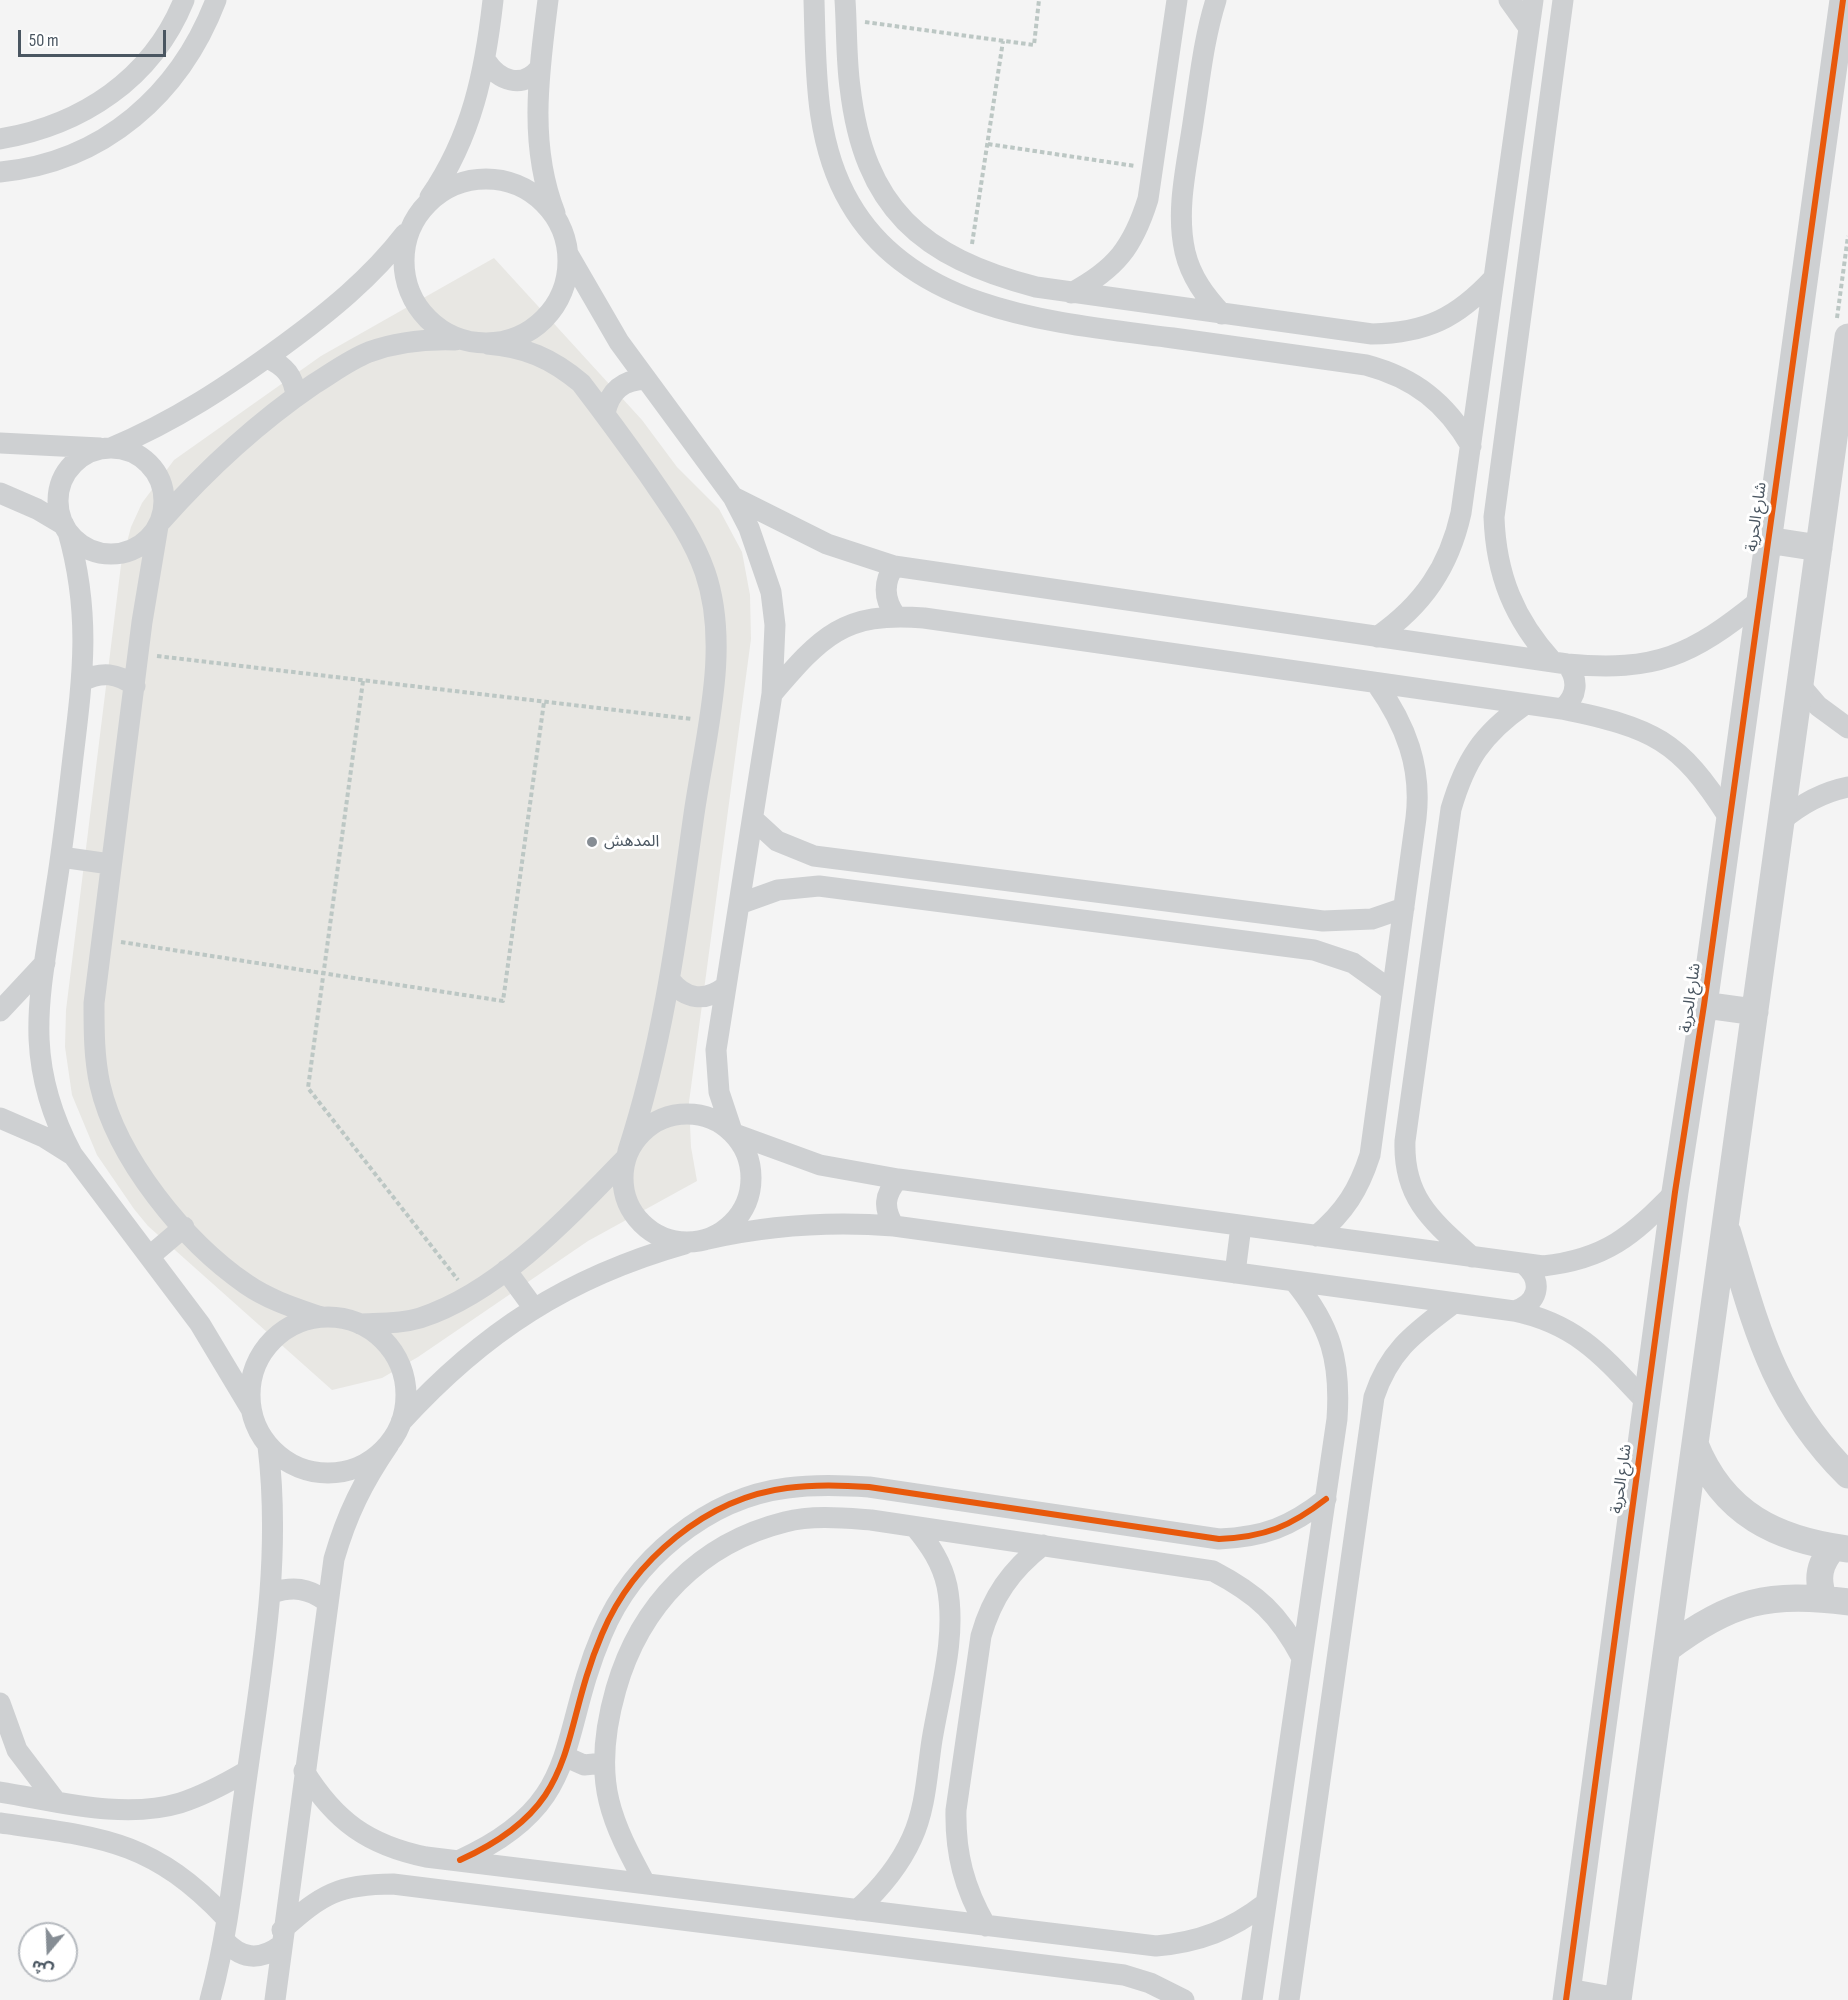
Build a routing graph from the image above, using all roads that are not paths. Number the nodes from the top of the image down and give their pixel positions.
1 (184, 0) edge
2 (216, 0) edge
3 (493, 0) edge
4 (548, 0) edge
5 (814, 0) edge
6 (1177, 0) edge
7 (1216, 0) edge
8 (1509, 0) edge
9 (1533, 0) edge
10 (1563, 0) edge
11 (1843, 0) edge
12 (845, 10) edge
13 (1175, 27) junction
14 (1529, 28) junction
15 (1207, 29) junction
16 (486, 61) junction
17 (539, 69) junction
18 (88, 111) junction
19 (105, 138) junction
20 (0, 139) edge
21 (1510, 159) junction
22 (1541, 163) junction
23 (0, 172) edge
24 (1148, 199) junction
25 (1181, 204) junction
26 (424, 206) junction
27 (561, 228) junction
28 (409, 229) junction
29 (938, 250) junction
30 (568, 254) junction
31 (923, 275) junction
32 (1494, 278) junction
33 (1071, 293) junction
34 (1222, 314) junction
35 (1372, 334) junction
36 (1848, 337) edge
37 (460, 340) junction
38 (487, 344) junction
39 (267, 358) junction
40 (1366, 365) junction
41 (646, 379) junction
42 (296, 397) junction
43 (605, 413) junction
44 (0, 443) edge
45 (1471, 446) junction
46 (109, 448) junction
47 (0, 494) edge
48 (733, 497) junction
49 (1461, 513) junction
50 (1494, 517) junction
51 (160, 524) junction
52 (66, 528) junction
53 (1767, 540) junction
54 (1819, 548) junction
55 (894, 566) junction
56 (1759, 601) junction
57 (895, 615) junction
58 (1377, 637) junction
59 (1560, 663) junction
60 (82, 681) junction
61 (1376, 684) junction
62 (1800, 685) junction
63 (135, 686) junction
64 (772, 694) junction
65 (1524, 705) junction
66 (1562, 709) junction
67 (1848, 728) edge
68 (1848, 787) edge
69 (1418, 806) junction
70 (1451, 809) junction
71 (1729, 818) junction
72 (753, 819) junction
73 (1781, 821) junction
74 (61, 857) junction
75 (110, 864) junction
76 (739, 904) junction
77 (1404, 908) junction
78 (45, 963) junction
79 (670, 980) junction
80 (725, 987) junction
81 (1392, 991) junction
82 (1704, 1005) junction
83 (0, 1011) edge
84 (1755, 1012) junction
85 (0, 1118) edge
86 (734, 1132) junction
87 (72, 1154) junction
88 (626, 1155) junction
89 (1370, 1155) junction
90 (1404, 1159) junction
91 (898, 1179) junction
92 (1675, 1192) junction
93 (1726, 1223) junction
94 (894, 1226) junction
95 (1241, 1226) junction
96 (184, 1227) junction
97 (1316, 1236) junction
98 (708, 1239) junction
99 (687, 1243) junction
100 (150, 1256) junction
101 (1472, 1257) junction
102 (1525, 1265) junction
103 (506, 1270) junction
104 (1235, 1273) junction
105 (1294, 1281) junction
106 (1454, 1303) junction
107 (532, 1307) junction
108 (1514, 1311) junction
109 (321, 1317) junction
110 (360, 1324) junction
111 (1646, 1401) junction
112 (251, 1409) junction
113 (1337, 1419) junction
114 (401, 1423) junction
115 (1368, 1423) junction
116 (389, 1444) junction
117 (1695, 1444) junction
118 (268, 1446) junction
119 (1848, 1475) edge
120 (1326, 1499) junction
121 (915, 1527) junction
122 (1219, 1539) junction
123 (1043, 1545) junction
124 (1841, 1548) edge
125 (1213, 1571) junction
126 (272, 1593) junction
127 (1836, 1600) edge
128 (326, 1601) junction
129 (950, 1630) junction
130 (981, 1636) junction
131 (1667, 1649) junction
132 (1302, 1658) junction
133 (0, 1703) edge
134 (566, 1757) junction
135 (604, 1763) junction
136 (247, 1771) junction
137 (304, 1771) junction
138 (0, 1792) edge
139 (55, 1800) junction
140 (102, 1807) junction
141 (922, 1807) junction
142 (956, 1810) junction
143 (0, 1823) edge
144 (96, 1837) junction
145 (401, 1852) junction
146 (460, 1860) junction
147 (645, 1883) junction
148 (393, 1884) junction
149 (794, 1902) junction
150 (1266, 1904) junction
151 (857, 1910) junction
152 (226, 1918) junction
153 (986, 1926) junction
154 (791, 1934) junction
155 (281, 1938) junction
156 (224, 1940) junction
157 (1129, 1944) junction
158 (1124, 1975) junction
159 (1567, 1996) edge
160 (210, 2000) edge
161 (274, 2000) edge
162 (1184, 2000) edge
163 (1252, 2000) edge
164 (1289, 2000) edge
165 (1612, 2000) edge
166 (1618, 2000) edge

1 - 18 street
2 - 19 street
3 - 16 street
4 - 17 street
5 - 31 street
6 - 13 street
7 - 15 street
8 - 14 street
9 - 14 street
10 - 22 street
11 - 53 street, شارع الحرية
12 - 29 street
13 - 15 street
13 - 24 street
14 - 21 street
15 - 25 street
16 - 17 street
16 - 26 street
17 - 27 street
18 - 19 street
18 - 20 street
19 - 23 street
21 - 22 street
21 - 32 street
22 - 50 street
24 - 25 street
24 - 33 street
25 - 34 street
26 - 27 street
26 - 28 street
27 - 30 street
28 - 37 street
28 - 39 street
29 - 31 street
29 - 33 street
30 - 38 street
30 - 41 street
31 - 40 street
32 - 35 street
32 - 45 street
33 - 34 street
34 - 35 street
35 - 40 street
36 - 54 street
37 - 38 street
37 - 42 street
38 - 43 street
39 - 42 street
39 - 46 street
40 - 45 street
41 - 43 street
41 - 48 street
42 - 51 street
43 - 79 street
44 - 46 street
45 - 49 street
46 - 51 street
46 - 52 street
47 - 52 street
48 - 55 street
48 - 64 street
49 - 50 street
49 - 58 street
50 - 59 street
51 - 52 street
51 - 63 street
52 - 60 street
53 - 54 street
53 - 56 street, شارع الحرية
54 - 62 street
55 - 57 street
55 - 58 street
56 - 59 street
56 - 71 street, شارع الحرية
57 - 61 street
57 - 64 street
58 - 59 street
59 - 66 street
60 - 63 street
60 - 74 street
61 - 65 street
61 - 69 street
62 - 67 street
62 - 73 street
63 - 75 street
64 - 72 street
65 - 66 street
65 - 70 street
66 - 71 street
68 - 73 street
69 - 70 street
69 - 77 street
70 - 90 street
71 - 82 street, شارع الحرية
72 - 76 street
72 - 77 street
73 - 84 street
74 - 75 street
74 - 78 street
75 - 96 street
76 - 80 street
76 - 81 street
77 - 81 street
78 - 83 street
78 - 87 street
79 - 80 street
79 - 88 street
80 - 86 street
81 - 89 street
82 - 84 street
82 - 92 street, شارع الحرية
84 - 93 street
85 - 87 street
86 - 88 street
86 - 91 street
86 - 98 street
87 - 100 street
88 - 99 street
88 - 103 street
89 - 90 street
89 - 97 street
90 - 101 street
91 - 94 street
91 - 95 street
92 - 102 street
92 - 111 street, شارع الحرية
93 - 117 street
93 - 119 street
94 - 98 street
94 - 104 street
95 - 97 street
95 - 104 street
96 - 100 street
96 - 109 street
97 - 101 street
98 - 99 street
99 - 107 street
100 - 112 street
101 - 102 street
102 - 108 street
103 - 107 street
103 - 110 street
104 - 105 street
105 - 106 street
105 - 113 street
106 - 108 street
106 - 115 street
107 - 114 street
108 - 111 street
109 - 110 street
109 - 112 street
110 - 114 street
111 - 159 street, شارع الحرية
112 - 118 street
113 - 115 street
113 - 120 street
114 - 116 street
115 - 164 street
116 - 118 street
116 - 128 street
117 - 124 street
117 - 131 street
118 - 126 street
120 - 122 street
120 - 132 street
121 - 123 street
121 - 129 street
121 - 135 street
122 - 125 street
122 - 134 street
123 - 125 street
123 - 130 street
124 - 127 street
125 - 132 street
126 - 128 street
126 - 136 street
127 - 131 street
128 - 137 street
129 - 130 street
129 - 141 street
130 - 142 street
131 - 166 street
132 - 150 street
133 - 139 street
134 - 135 street
134 - 146 street
135 - 147 street
136 - 140 street
136 - 152 street
137 - 145 street
137 - 155 street
138 - 139 street
139 - 140 street
140 - 144 street
141 - 142 street
141 - 151 street
142 - 153 street
143 - 144 street
144 - 152 street
145 - 146 street
145 - 148 street
146 - 147 street
147 - 149 street
148 - 154 street
148 - 155 street
149 - 151 street
149 - 154 street
150 - 157 street
150 - 163 street
151 - 153 street
152 - 156 street
153 - 157 street
154 - 158 street
155 - 156 street
155 - 161 street
156 - 160 street
157 - 158 street
158 - 162 street
159 - 165 street

